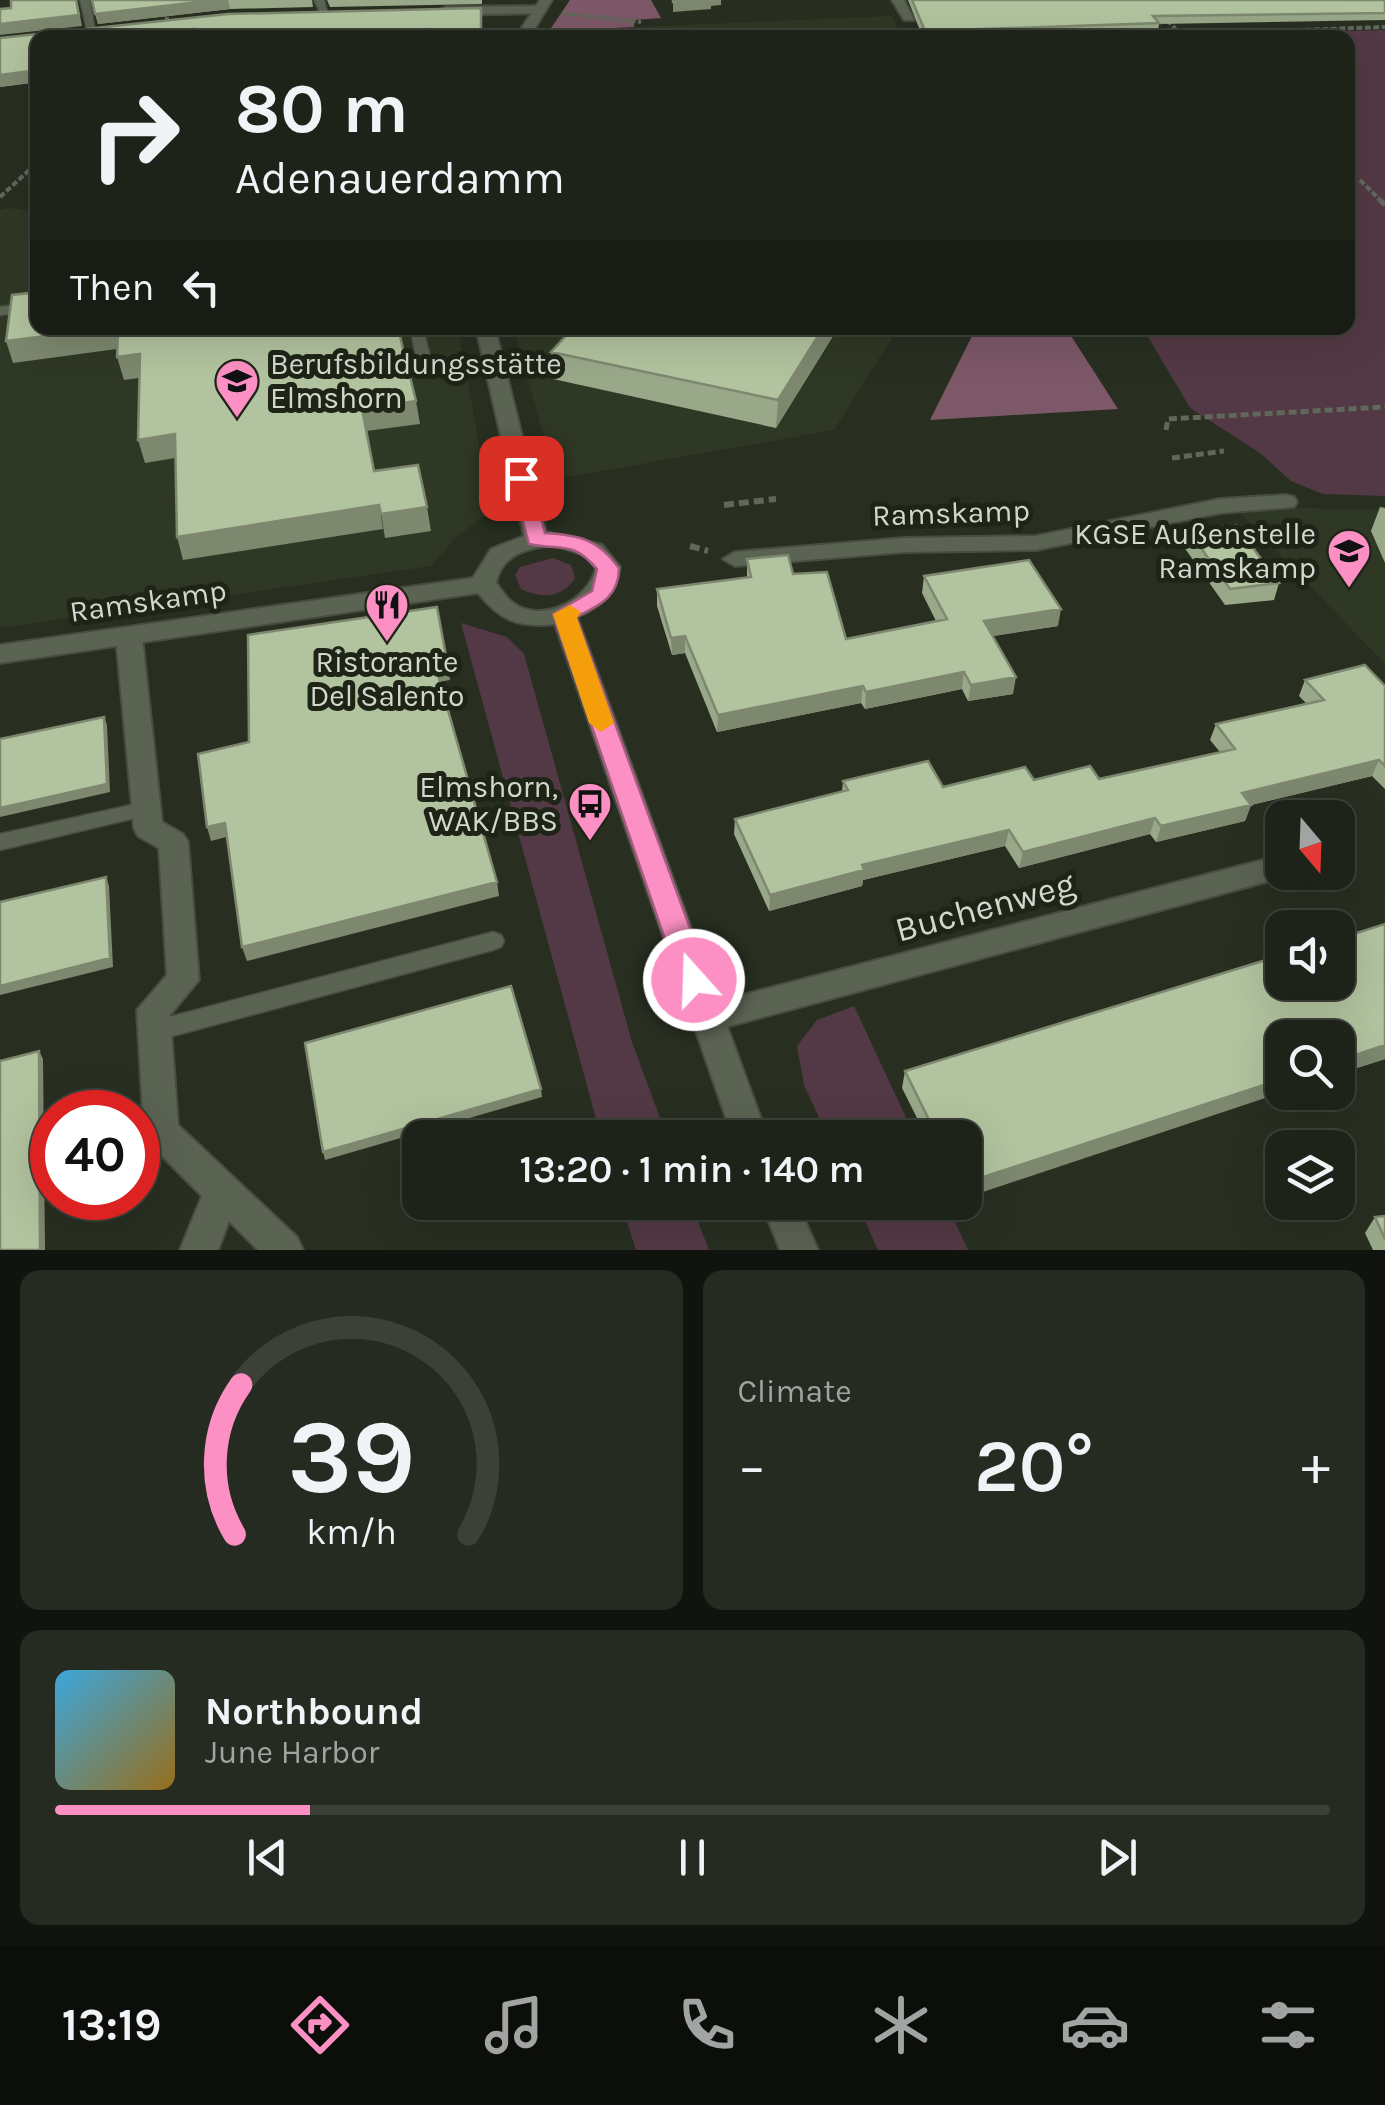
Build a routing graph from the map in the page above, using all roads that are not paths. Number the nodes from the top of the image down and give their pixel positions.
1 (85, 0) edge
2 (898, 0) edge
3 (541, 5) edge
4 (322, 7) edge
5 (434, 11) edge
6 (344, 13) edge
7 (306, 14) edge
8 (909, 17) edge
9 (110, 28) edge
10 (92, 30) joint
11 (527, 30) edge
12 (30, 307) edge
13 (0, 310) edge
14 (418, 335) edge
15 (487, 335) edge
16 (423, 356) dead end
17 (1286, 502) dead end
18 (536, 539) junction
19 (735, 559) dead end
20 (484, 584) junction
21 (564, 614) junction
22 (129, 637) junction
23 (0, 654) edge
24 (145, 808) junction
25 (0, 842) edge
26 (1265, 871) edge
27 (494, 941) dead end
28 (707, 1018) junction
29 (154, 1032) junction
30 (744, 1120) edge
31 (221, 1194) junction
32 (787, 1220) edge
33 (200, 1250) edge
34 (284, 1250) edge
35 (800, 1250) edge

1 - 10 lane
2 - 8 street
3 - 5 street
3 - 11 street
4 - 6 street
4 - 7 street
9 - 10 street
12 - 13 lane
14 - 16 lane
15 - 18 street
17 - 19 street, Ramskamp
18 - 20 street
18 - 21 street
20 - 21 street
20 - 22 street, Ramskamp
21 - 28 street
22 - 23 street, Ramskamp
22 - 24 street
24 - 25 lane
24 - 29 street
26 - 28 street, Buchenweg
27 - 29 lane
28 - 30 street
29 - 31 street
31 - 33 street
31 - 34 street
32 - 35 street

